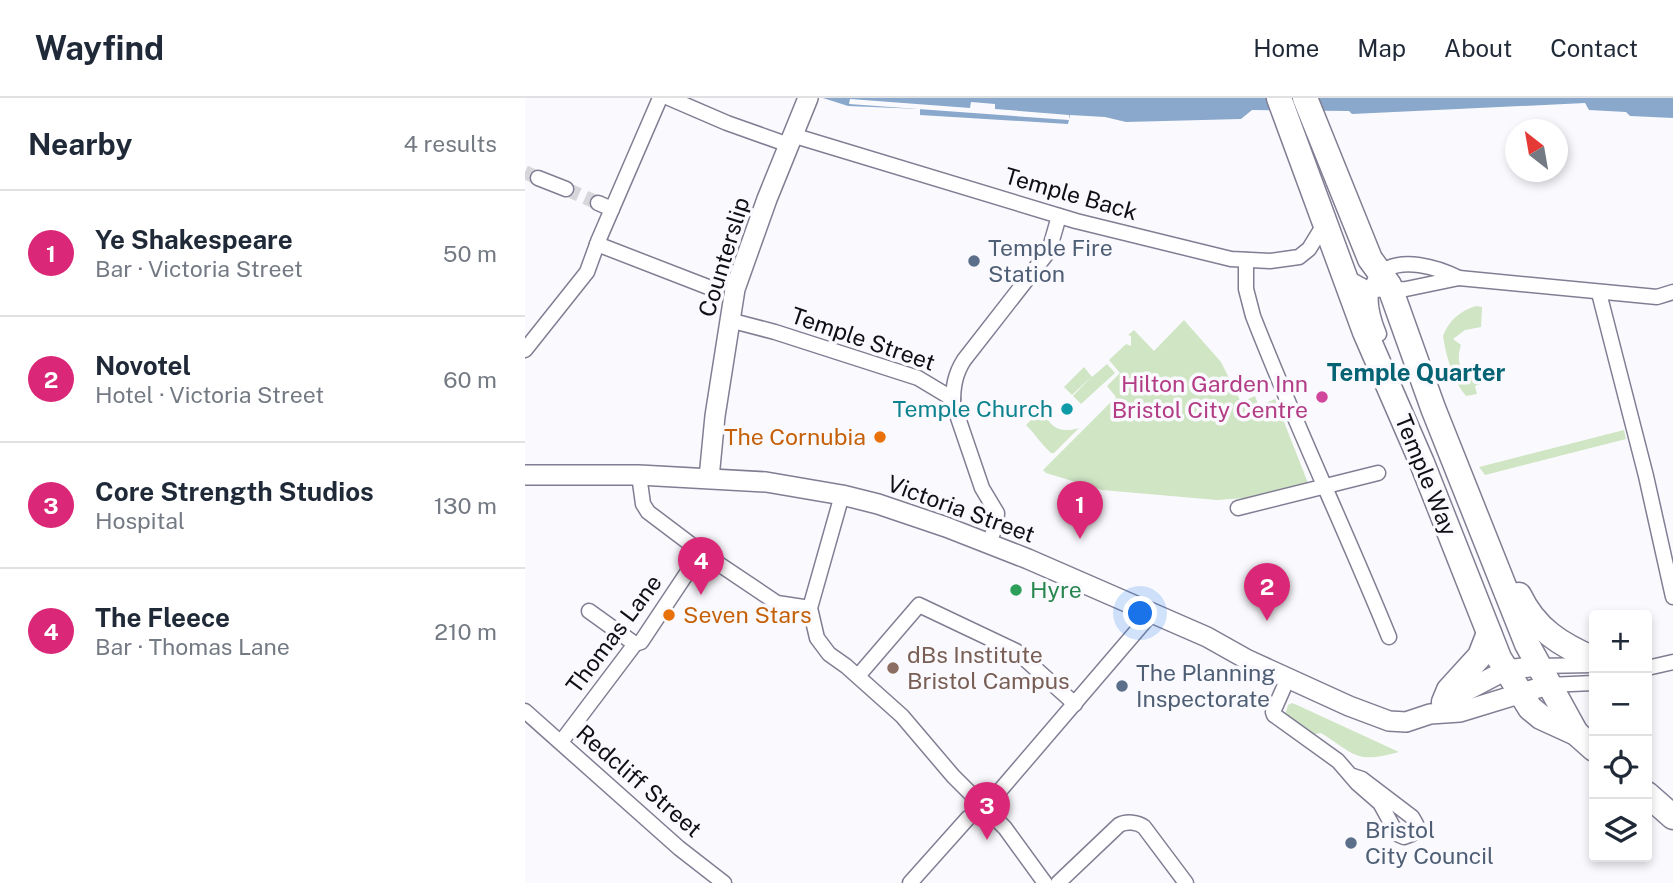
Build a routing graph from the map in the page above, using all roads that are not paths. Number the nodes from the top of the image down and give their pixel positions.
1 (660, 98) edge
2 (669, 98) edge
3 (808, 98) edge
4 (1279, 98) edge
5 (1304, 98) edge
6 (790, 140) junction
7 (538, 178) tunnel mouth
8 (566, 190) tunnel mouth
9 (1059, 216) junction
10 (1325, 223) junction
11 (597, 244) junction
12 (1245, 260) junction
13 (1345, 276) junction
14 (1459, 278) junction
15 (1383, 281) junction
16 (708, 287) dead end
17 (1673, 292) edge
18 (1599, 293) junction
19 (729, 320) junction
20 (525, 350) edge
21 (1381, 368) junction
22 (953, 399) junction
23 (1378, 473) dead end
24 (525, 475) edge
25 (639, 475) junction
26 (709, 478) junction
27 (1324, 487) junction
28 (842, 495) junction
29 (1238, 508) dead end
30 (989, 542) junction
31 (701, 552) junction
32 (1496, 570) junction
33 (1673, 597) edge
34 (810, 608) junction
35 (589, 611) dead end
36 (1152, 612) junction
37 (1489, 633) junction
38 (1389, 637) dead end
39 (635, 644) junction
40 (1589, 656) edge
41 (1673, 662) edge
42 (1589, 666) edge
43 (1652, 667) edge
44 (1506, 670) junction
45 (1543, 675) junction
46 (858, 676) junction
47 (1288, 678) junction
48 (1589, 682) edge
49 (1519, 693) junction
50 (1075, 704) junction
51 (1437, 708) junction
52 (525, 711) edge
53 (1585, 741) edge
54 (561, 742) junction
55 (1353, 776) junction
56 (1652, 798) edge
57 (985, 808) junction
58 (1673, 817) edge
59 (724, 883) edge
60 (910, 883) edge
61 (1045, 883) edge
62 (1058, 883) edge
63 (1186, 883) edge

1 - 11 street
2 - 6 street, Temple Back
3 - 6 main road, Counterslip
4 - 10 highway, Temple Way
5 - 15 highway, Temple Way
6 - 9 street, Temple Back
6 - 19 main road, Counterslip
7 - 8 street
9 - 12 street, Temple Back
9 - 22 street
10 - 12 street, Temple Back
10 - 13 highway, Temple Way
11 - 16 street
11 - 20 street
12 - 27 street
13 - 15 street
13 - 21 highway, Temple Way
14 - 15 street
14 - 15 street
14 - 18 street
15 - 21 street
15 - 32 highway, Temple Way
17 - 18 street
18 - 33 street
19 - 22 street, Temple Street
19 - 26 main road, Counterslip
21 - 37 highway, Temple Way
22 - 30 street, Temple Street
23 - 27 street
24 - 25 main road, Victoria Street
25 - 26 main road, Victoria Street
25 - 31 street
26 - 28 main road, Victoria Street
27 - 29 street
27 - 38 street
28 - 30 main road, Victoria Street
28 - 34 street
30 - 36 main road, Victoria Street
31 - 34 street
31 - 39 street, Thomas Lane
32 - 40 highway
32 - 45 highway, Temple Way
34 - 46 street
35 - 39 street
36 - 47 main road, Victoria Street
36 - 50 street
37 - 44 highway, Temple Way
37 - 51 highway
39 - 54 street, Thomas Lane
41 - 43 street
42 - 45 street
44 - 45 main road, Victoria Street
44 - 49 highway, Temple Way
44 - 51 main road, Victoria Street
45 - 48 street
45 - 49 main road, Victoria Street
45 - 53 highway, Temple Way
46 - 50 street
46 - 57 street
47 - 51 main road, Victoria Street
47 - 55 street
49 - 51 main road, Victoria Street
49 - 53 highway, Temple Way
50 - 57 street
52 - 54 street, Redcliff Street
54 - 59 street, Redcliff Street
55 - 55 street
56 - 58 highway
57 - 60 street
57 - 61 street
62 - 63 street

